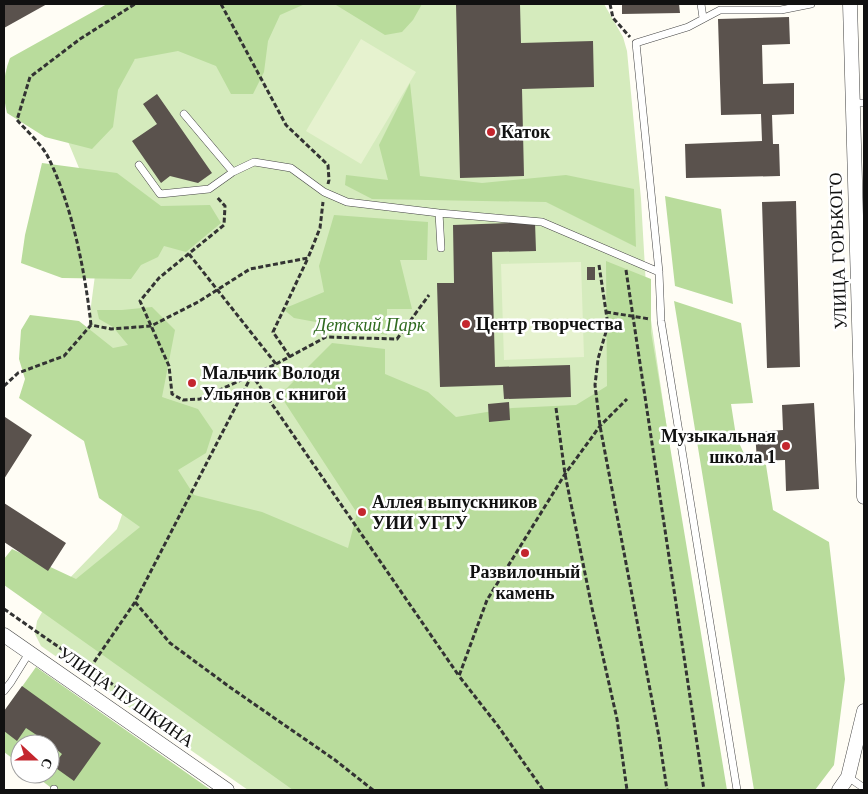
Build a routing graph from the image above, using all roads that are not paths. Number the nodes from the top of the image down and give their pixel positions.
1 (701, 4) edge
2 (811, 4) edge
3 (850, 4) edge
4 (703, 18) junction
5 (859, 103) edge
6 (184, 114) dead end
7 (139, 166) dead end
8 (233, 172) junction
9 (439, 213) junction
10 (441, 248) dead end
11 (659, 272) junction
12 (863, 392) edge
13 (864, 497) edge
14 (4, 635) edge
15 (29, 653) junction
16 (4, 691) edge
17 (864, 711) edge
18 (848, 777) junction
19 (864, 788) edge
20 (227, 790) edge
21 (737, 790) edge
22 (840, 790) edge

1 - 4 lane
2 - 4 lane
3 - 5 street, УЛИЦА ГОРЬКОГО
4 - 11 lane
5 - 12 street, УЛИЦА ГОРЬКОГО
6 - 8 lane
7 - 8 lane
8 - 9 lane
9 - 10 lane
9 - 11 lane
11 - 21 lane
12 - 13 street, УЛИЦА ГОРЬКОГО
14 - 15 street, УЛИЦА ПУШКИНА
15 - 16 lane
15 - 20 street, УЛИЦА ПУШКИНА
17 - 18 street
18 - 19 lane
18 - 22 street

